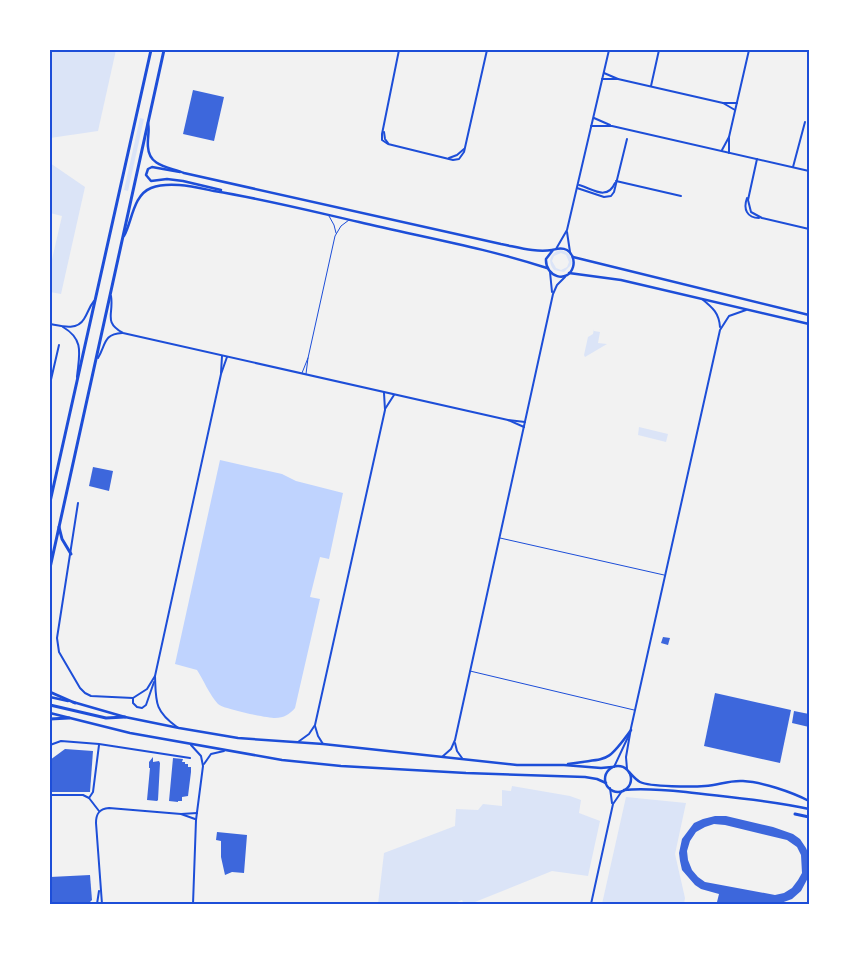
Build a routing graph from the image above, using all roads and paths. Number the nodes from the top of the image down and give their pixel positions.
1 (151, 50) edge
2 (164, 50) edge
3 (399, 50) edge
4 (487, 50) edge
5 (609, 50) edge
6 (659, 50) edge
7 (749, 50) edge
8 (604, 72) junction
9 (602, 79) junction
10 (618, 79) junction
11 (651, 86) junction
12 (723, 103) junction
13 (737, 103) junction
14 (735, 110) junction
15 (593, 117) junction
16 (148, 121) junction
17 (805, 122) dead end
18 (591, 126) junction
19 (612, 126) junction
20 (729, 137) junction
21 (627, 139) dead end
22 (721, 151) junction
23 (729, 152) junction
24 (758, 159) junction
25 (794, 167) junction
26 (809, 170) edge
27 (184, 172) junction
28 (616, 181) junction
29 (577, 186) junction
30 (224, 192) junction
31 (681, 196) dead end
32 (329, 215) junction
33 (350, 220) junction
34 (809, 228) edge
35 (567, 230) junction
36 (335, 236) junction
37 (121, 240) junction
38 (554, 249) junction
39 (570, 252) junction
40 (573, 257) junction
41 (547, 268) junction
42 (550, 272) junction
43 (568, 274) junction
44 (110, 294) junction
45 (553, 294) junction
46 (702, 299) junction
47 (94, 300) junction
48 (749, 310) junction
49 (809, 315) edge
50 (50, 324) edge
51 (809, 324) edge
52 (63, 327) junction
53 (720, 330) junction
54 (123, 333) junction
55 (59, 345) dead end
56 (222, 356) junction
57 (227, 357) junction
58 (308, 358) junction
59 (95, 362) junction
60 (221, 374) junction
61 (302, 374) junction
62 (306, 374) junction
63 (50, 384) edge
64 (75, 390) junction
65 (384, 392) junction
66 (394, 395) junction
67 (385, 409) junction
68 (508, 420) junction
69 (525, 422) junction
70 (524, 427) junction
71 (50, 502) edge
72 (78, 503) dead end
73 (59, 525) junction
74 (500, 537) junction
75 (71, 554) junction
76 (50, 568) edge
77 (665, 575) junction
78 (470, 671) junction
79 (155, 676) junction
80 (155, 680) junction
81 (50, 692) edge
82 (50, 697) edge
83 (133, 698) junction
84 (75, 703) junction
85 (50, 705) edge
86 (636, 710) junction
87 (50, 713) edge
88 (125, 717) junction
89 (69, 718) junction
90 (50, 719) edge
91 (315, 726) junction
92 (179, 728) junction
93 (631, 730) junction
94 (454, 740) junction
95 (298, 742) junction
96 (50, 744) edge
97 (99, 744) junction
98 (192, 744) junction
99 (323, 744) junction
100 (225, 750) junction
101 (190, 758) dead end
102 (441, 758) junction
103 (463, 759) junction
104 (564, 765) junction
105 (203, 766) junction
106 (613, 767) junction
107 (628, 771) junction
108 (606, 783) junction
109 (610, 788) junction
110 (623, 790) junction
111 (50, 795) edge
112 (89, 798) junction
113 (809, 800) edge
114 (613, 804) junction
115 (809, 809) edge
116 (99, 812) junction
117 (197, 813) junction
118 (181, 814) junction
119 (795, 814) dead end
120 (809, 817) edge
121 (196, 820) junction
122 (99, 889) junction
123 (98, 904) edge
124 (102, 904) edge
125 (193, 904) edge
126 (591, 904) edge

1 - 47 main road
2 - 16 main road
3 - 4 street
5 - 8 street
6 - 11 street
7 - 13 street
8 - 9 street
8 - 10 street
9 - 10 street
9 - 15 street
10 - 11 street
11 - 12 street
12 - 13 street
12 - 14 street
13 - 14 street
14 - 20 street
15 - 18 street
15 - 19 street
16 - 27 street
16 - 37 main road
17 - 25 street
18 - 19 street
18 - 29 street
19 - 22 street
20 - 22 street
20 - 23 street
21 - 28 street
22 - 23 street
23 - 24 street
24 - 25 street
24 - 34 street
25 - 26 street
27 - 30 street
27 - 38 street
28 - 29 street
28 - 31 street
29 - 35 street
30 - 32 street
30 - 37 street
32 - 33 street
32 - 36 lane
33 - 36 lane
33 - 41 street
35 - 38 street
35 - 39 street
36 - 58 lane
37 - 44 main road
38 - 39 street
38 - 41 street
39 - 40 street
40 - 43 street
40 - 49 street
41 - 42 street
42 - 43 street
42 - 45 street
43 - 45 street
43 - 46 street
44 - 54 street
44 - 59 main road
45 - 69 street
46 - 48 street
46 - 53 street
47 - 52 street
47 - 64 main road
48 - 51 street
48 - 53 street
50 - 52 street
52 - 64 street
53 - 77 street
54 - 56 street
54 - 59 street
55 - 63 street
56 - 57 street
56 - 60 street
57 - 60 street
57 - 61 street
58 - 61 lane
58 - 62 lane
59 - 73 main road
60 - 79 street
61 - 62 street
62 - 65 street
64 - 71 main road
65 - 66 street
65 - 67 street
66 - 67 street
66 - 68 street
67 - 91 street
68 - 69 street
68 - 70 street
69 - 70 street
70 - 74 street
72 - 75 street
73 - 75 main road
73 - 76 main road
74 - 77 lane
74 - 78 street
75 - 83 street
77 - 86 street
78 - 86 lane
78 - 94 street
79 - 80 street
79 - 83 street
80 - 83 street
80 - 92 street
81 - 84 main road
82 - 84 street
84 - 88 street
85 - 88 main road
86 - 93 street
87 - 89 street
88 - 92 street
89 - 90 main road
89 - 98 street
91 - 95 street
91 - 99 street
92 - 95 street
93 - 104 street
93 - 106 street
93 - 107 street
94 - 102 street
94 - 103 street
95 - 99 street
96 - 97 street
97 - 101 street
97 - 112 street
98 - 100 street
98 - 105 street
99 - 102 street
100 - 105 street
100 - 108 street
102 - 103 street
103 - 104 street
104 - 106 street
105 - 117 street
106 - 107 street
106 - 108 street
107 - 110 street
107 - 113 street
108 - 109 street
109 - 110 street
109 - 114 street
110 - 114 street
110 - 115 street
111 - 112 street
112 - 116 street
114 - 126 street
116 - 118 street
116 - 122 street
117 - 118 street
117 - 121 street
118 - 121 street
119 - 120 main road
121 - 125 street
122 - 123 street
122 - 124 street

